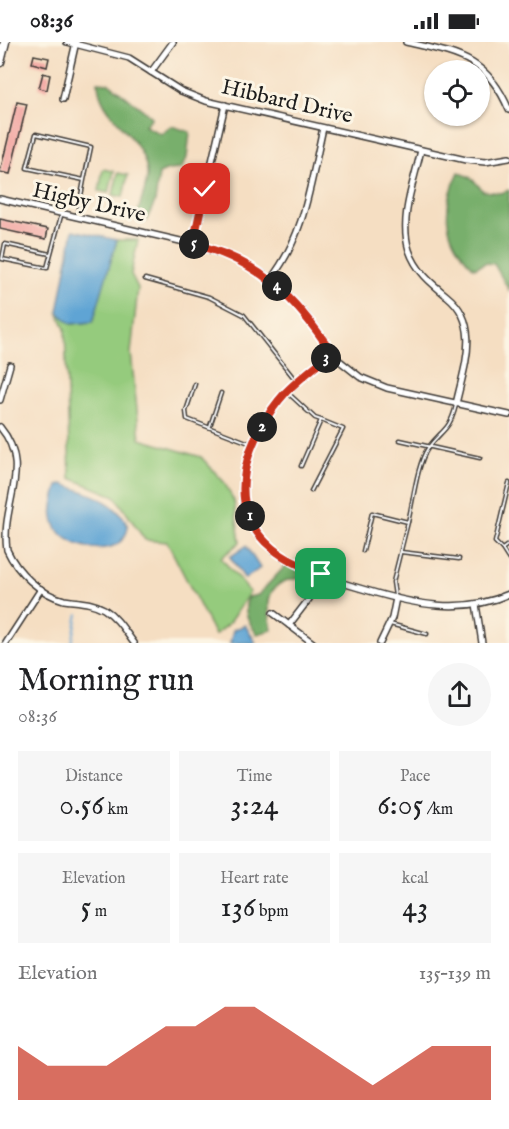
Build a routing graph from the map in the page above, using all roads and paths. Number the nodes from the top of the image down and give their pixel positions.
1 (5, 42) edge
2 (68, 42) edge
3 (173, 42) edge
4 (406, 42) edge
5 (76, 43) edge
6 (0, 62) edge
7 (151, 72) junction
8 (63, 99) dead end
9 (225, 105) junction
10 (509, 110) edge
11 (323, 128) junction
12 (421, 150) junction
13 (509, 158) edge
14 (84, 180) junction
15 (0, 199) edge
16 (62, 213) junction
17 (77, 217) junction
18 (193, 244) junction
19 (50, 254) junction
20 (145, 279) dead end
21 (270, 280) junction
22 (332, 353) junction
23 (10, 365) dead end
24 (297, 382) junction
25 (195, 384) dead end
26 (287, 392) junction
27 (221, 393) dead end
28 (0, 400) edge
29 (456, 404) junction
30 (509, 415) edge
31 (321, 420) junction
32 (210, 426) junction
33 (0, 427) edge
34 (400, 440) dead end
35 (252, 444) junction
36 (429, 447) junction
37 (480, 458) dead end
38 (302, 466) dead end
39 (509, 483) edge
40 (311, 491) dead end
41 (408, 522) junction
42 (509, 544) edge
43 (502, 549) junction
44 (363, 551) dead end
45 (401, 552) junction
46 (459, 559) dead end
47 (509, 561) edge
48 (321, 574) junction
49 (41, 589) junction
50 (509, 594) edge
51 (396, 598) junction
52 (476, 604) junction
53 (273, 613) dead end
54 (289, 624) junction
55 (390, 624) junction
56 (427, 634) dead end
57 (6, 643) edge
58 (134, 643) edge
59 (313, 643) edge
60 (380, 643) edge
61 (482, 643) edge

1 - 6 main road
2 - 5 street, Hibbard Drive
3 - 7 street
4 - 10 street
5 - 7 street, Hibbard Drive
5 - 8 street
7 - 9 street, Hibbard Drive
9 - 11 street, Hibbard Drive
9 - 18 street
11 - 12 street, Hibbard Drive
11 - 21 street
12 - 13 street, Hibbard Drive
12 - 29 street
14 - 14 lane
14 - 17 lane
15 - 16 street, Higby Drive
16 - 17 street, Higby Drive
16 - 19 lane
17 - 18 street, Higby Drive
18 - 21 street, Higby Drive
19 - 19 lane
20 - 24 lane
21 - 22 street, Higby Drive
22 - 24 street
22 - 29 street, Higby Drive
23 - 28 street
24 - 26 street
25 - 32 lane
26 - 31 lane
26 - 35 street
27 - 32 lane
29 - 30 street, Higby Drive
29 - 36 lane
31 - 38 lane
31 - 40 lane
32 - 35 lane
33 - 49 street
34 - 36 lane
35 - 48 street
36 - 37 lane
36 - 41 lane
39 - 43 lane
41 - 44 lane
41 - 45 lane
42 - 43 lane
43 - 47 lane
45 - 46 lane
45 - 51 lane
48 - 51 street
48 - 54 street
49 - 57 street
49 - 58 street
50 - 52 street
51 - 52 street
51 - 55 street
52 - 61 street
53 - 54 street
54 - 59 street
55 - 56 lane
55 - 60 street

